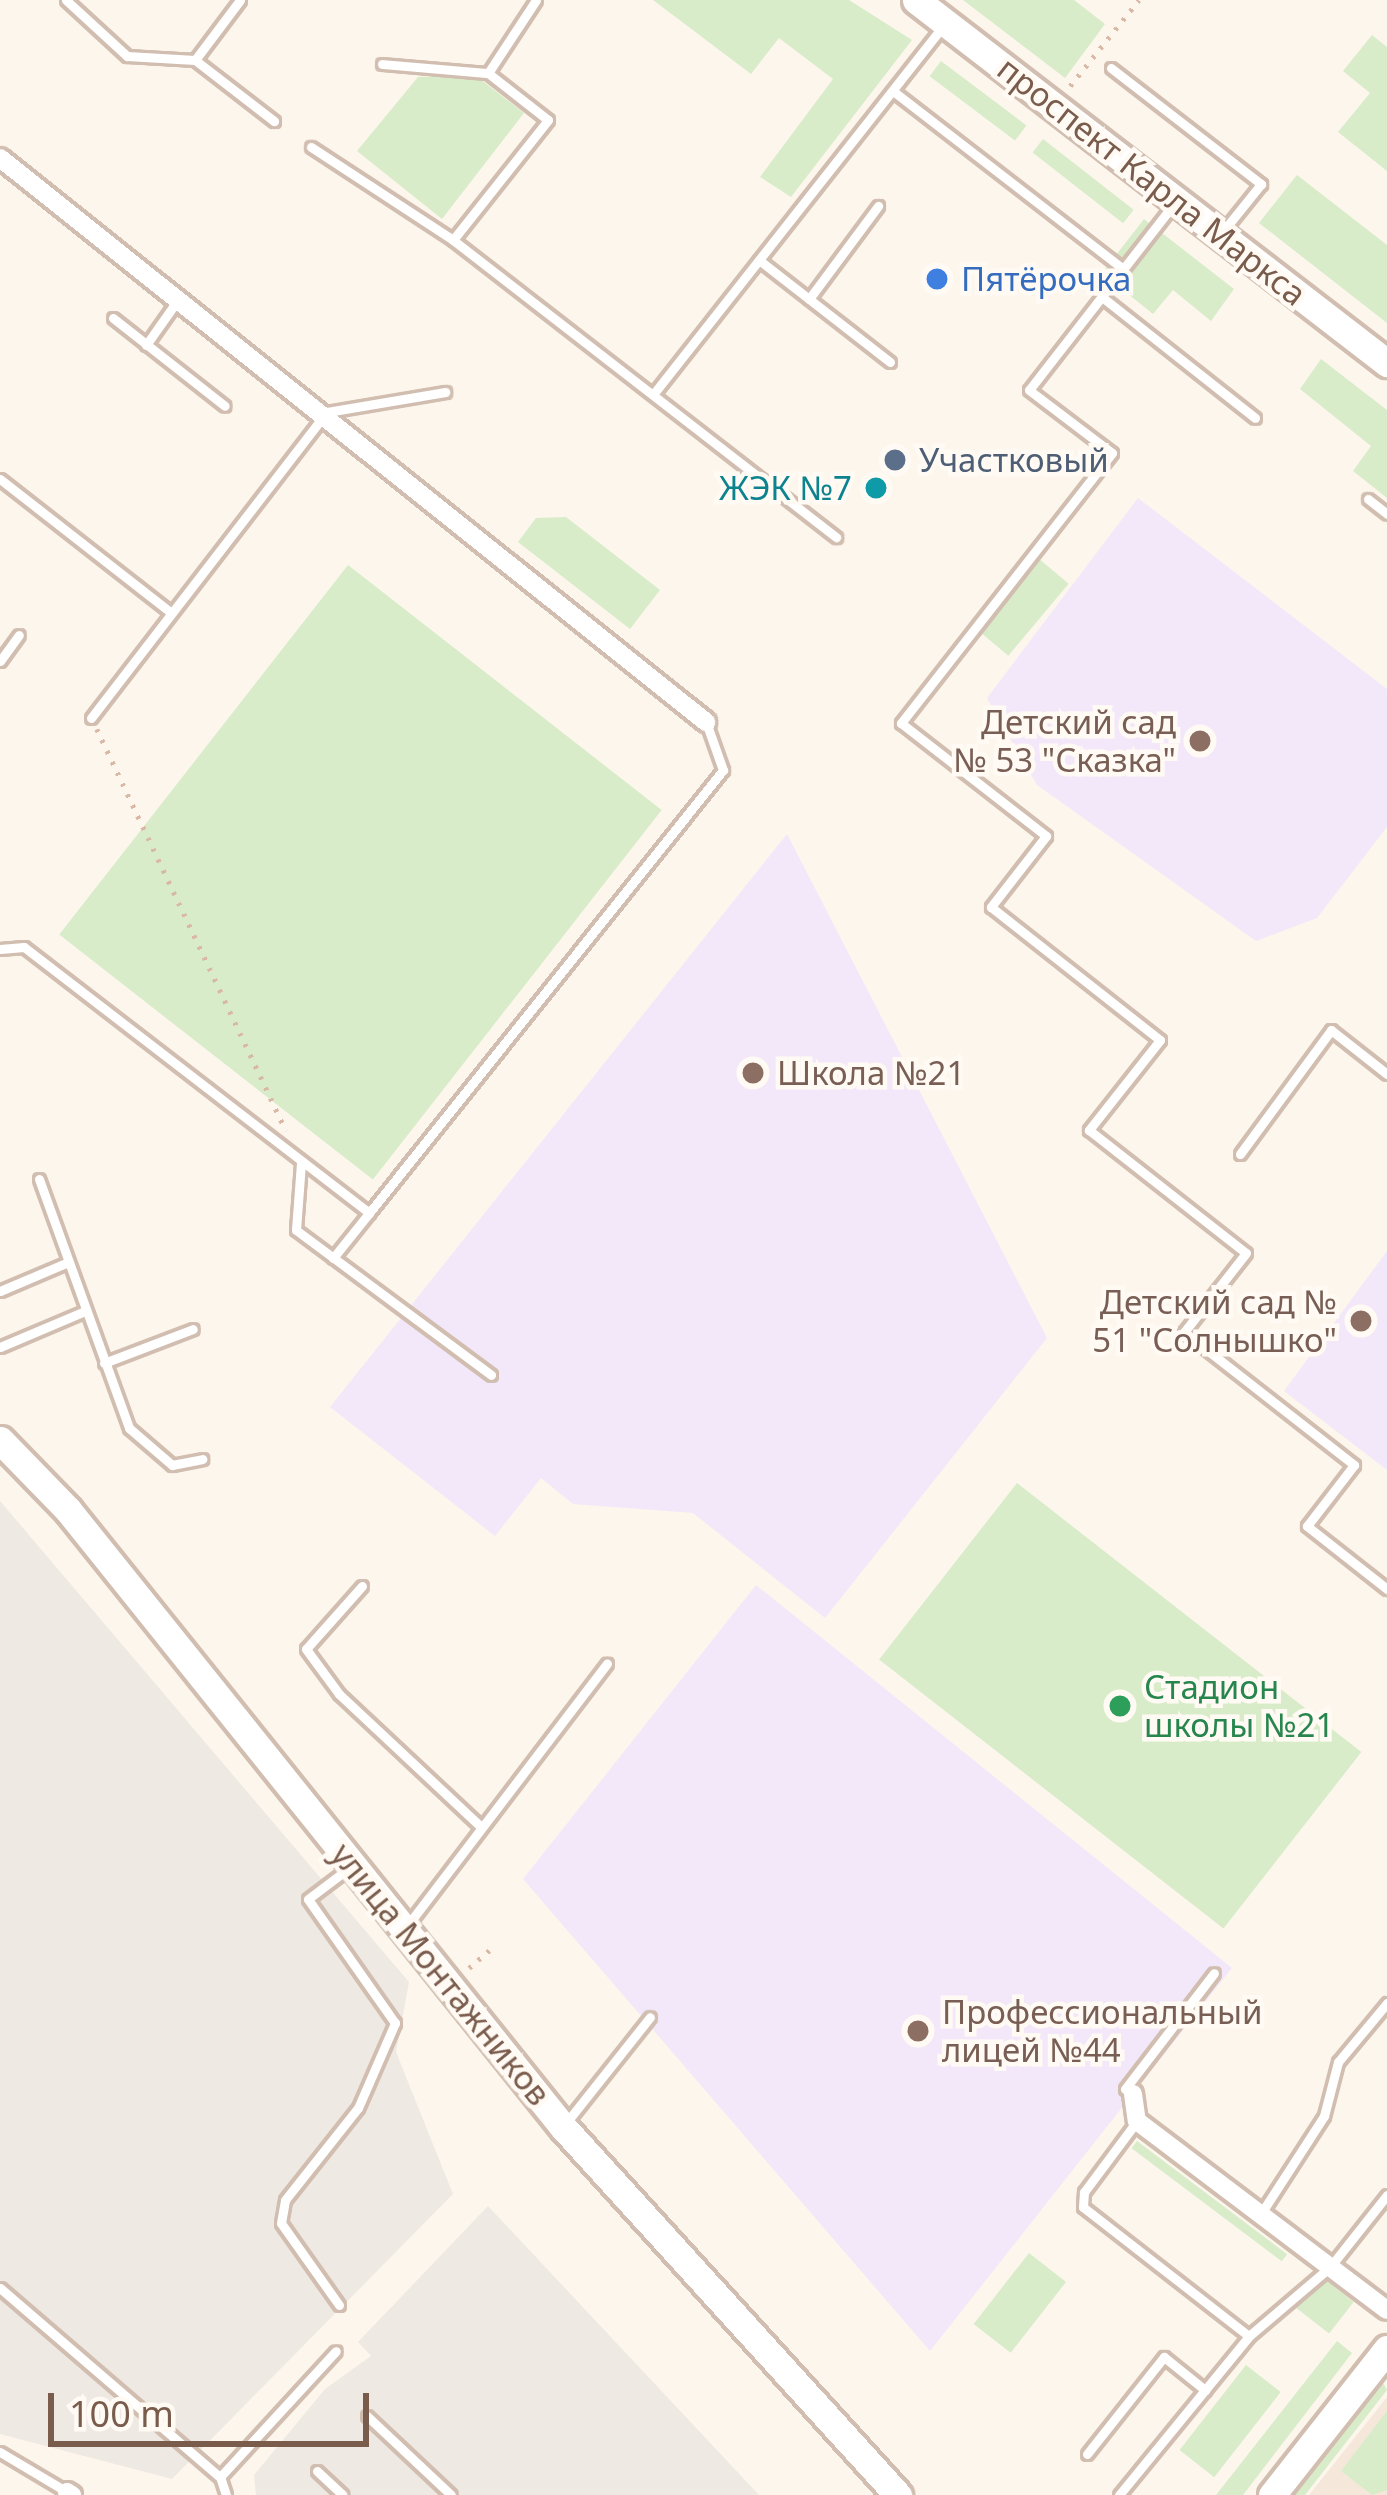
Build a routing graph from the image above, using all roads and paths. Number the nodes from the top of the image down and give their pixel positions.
1 (66, 0) edge
2 (240, 0) edge
3 (536, 0) edge
4 (916, 0) edge
5 (1139, 0) edge
6 (947, 22) junction
7 (195, 60) junction
8 (382, 64) dead end
9 (1111, 68) dead end
10 (488, 74) junction
11 (893, 91) junction
12 (1055, 105) junction
13 (274, 121) dead end
14 (311, 147) dead end
15 (0, 158) edge
16 (1177, 200) junction
17 (878, 206) dead end
18 (1221, 235) junction
19 (453, 240) junction
20 (759, 260) junction
21 (1123, 269) junction
22 (180, 297) junction
23 (1102, 297) junction
24 (809, 299) junction
25 (113, 318) dead end
26 (146, 345) junction
27 (890, 362) dead end
28 (1387, 363) edge
29 (445, 392) dead end
30 (655, 392) junction
31 (225, 406) dead end
32 (327, 412) junction
33 (1255, 418) dead end
34 (0, 479) edge
35 (1368, 500) dead end
36 (1387, 514) edge
37 (836, 537) dead end
38 (170, 613) junction
39 (19, 635) dead end
40 (0, 661) edge
41 (91, 718) joint
42 (706, 722) joint
43 (0, 949) edge
44 (1387, 1074) edge
45 (1240, 1154) dead end
46 (301, 1163) junction
47 (39, 1179) dead end
48 (369, 1213) junction
49 (333, 1258) junction
50 (66, 1263) junction
51 (0, 1291) edge
52 (85, 1311) junction
53 (193, 1329) dead end
54 (0, 1347) edge
55 (104, 1363) junction
56 (491, 1375) dead end
57 (0, 1440) edge
58 (202, 1459) dead end
59 (362, 1586) dead end
60 (1387, 1588) edge
61 (607, 1663) dead end
62 (480, 1826) junction
63 (354, 1864) junction
64 (404, 1930) junction
65 (1214, 1973) dead end
66 (1387, 2003) edge
67 (650, 2017) dead end
68 (1133, 2094) joint
69 (1137, 2121) junction
70 (563, 2127) junction
71 (1387, 2195) edge
72 (1260, 2215) junction
73 (1330, 2267) junction
74 (0, 2288) edge
75 (339, 2305) dead end
76 (1387, 2310) edge
77 (1249, 2336) junction
78 (1387, 2349) edge
79 (336, 2351) dead end
80 (1205, 2390) junction
81 (367, 2416) dead end
82 (0, 2452) edge
83 (1087, 2454) dead end
84 (317, 2471) dead end
85 (220, 2477) junction
86 (65, 2494) edge
87 (226, 2495) edge
88 (343, 2495) edge
89 (451, 2495) edge
90 (898, 2495) edge
91 (1119, 2495) edge
92 (1272, 2495) edge

1 - 7 lane
2 - 7 lane
3 - 10 lane
4 - 6 street, проспект Карла Маркса
5 - 12 path
6 - 11 lane
6 - 12 street, проспект Карла Маркса
7 - 13 lane
8 - 10 lane
9 - 18 lane
10 - 19 lane
11 - 20 lane
11 - 21 lane
12 - 16 street, проспект Карла Маркса
14 - 19 lane
15 - 22 street
16 - 18 street, проспект Карла Маркса
16 - 21 lane
17 - 24 lane
18 - 28 street, проспект Карла Маркса
19 - 30 lane
20 - 24 lane
20 - 30 lane
21 - 23 lane
22 - 26 lane
22 - 32 street
23 - 33 lane
23 - 60 lane
24 - 27 lane
25 - 26 lane
26 - 31 lane
29 - 32 lane
30 - 37 lane
32 - 38 lane
32 - 42 street
34 - 38 lane
35 - 36 lane
38 - 41 lane
39 - 40 lane
41 - 46 path
42 - 48 lane
43 - 46 lane
44 - 45 lane
46 - 48 lane
46 - 49 lane
47 - 50 lane
48 - 49 lane
49 - 56 lane
50 - 51 lane
50 - 52 lane
52 - 54 lane
52 - 55 lane
53 - 55 lane
55 - 58 lane
57 - 63 street, улица Монтажников
59 - 62 lane
61 - 62 lane
62 - 64 lane
63 - 64 street, улица Монтажников
63 - 75 lane
64 - 70 street, улица Монтажников
65 - 68 lane
66 - 72 lane
67 - 70 lane
68 - 69 street
69 - 72 street
69 - 77 lane
70 - 90 street, улица Монтажников
71 - 73 lane
72 - 73 street
73 - 76 street
73 - 77 lane
74 - 85 lane
77 - 80 lane
78 - 92 street
79 - 85 lane
80 - 83 lane
80 - 91 lane
81 - 89 lane
82 - 86 lane
84 - 88 lane
85 - 87 lane

